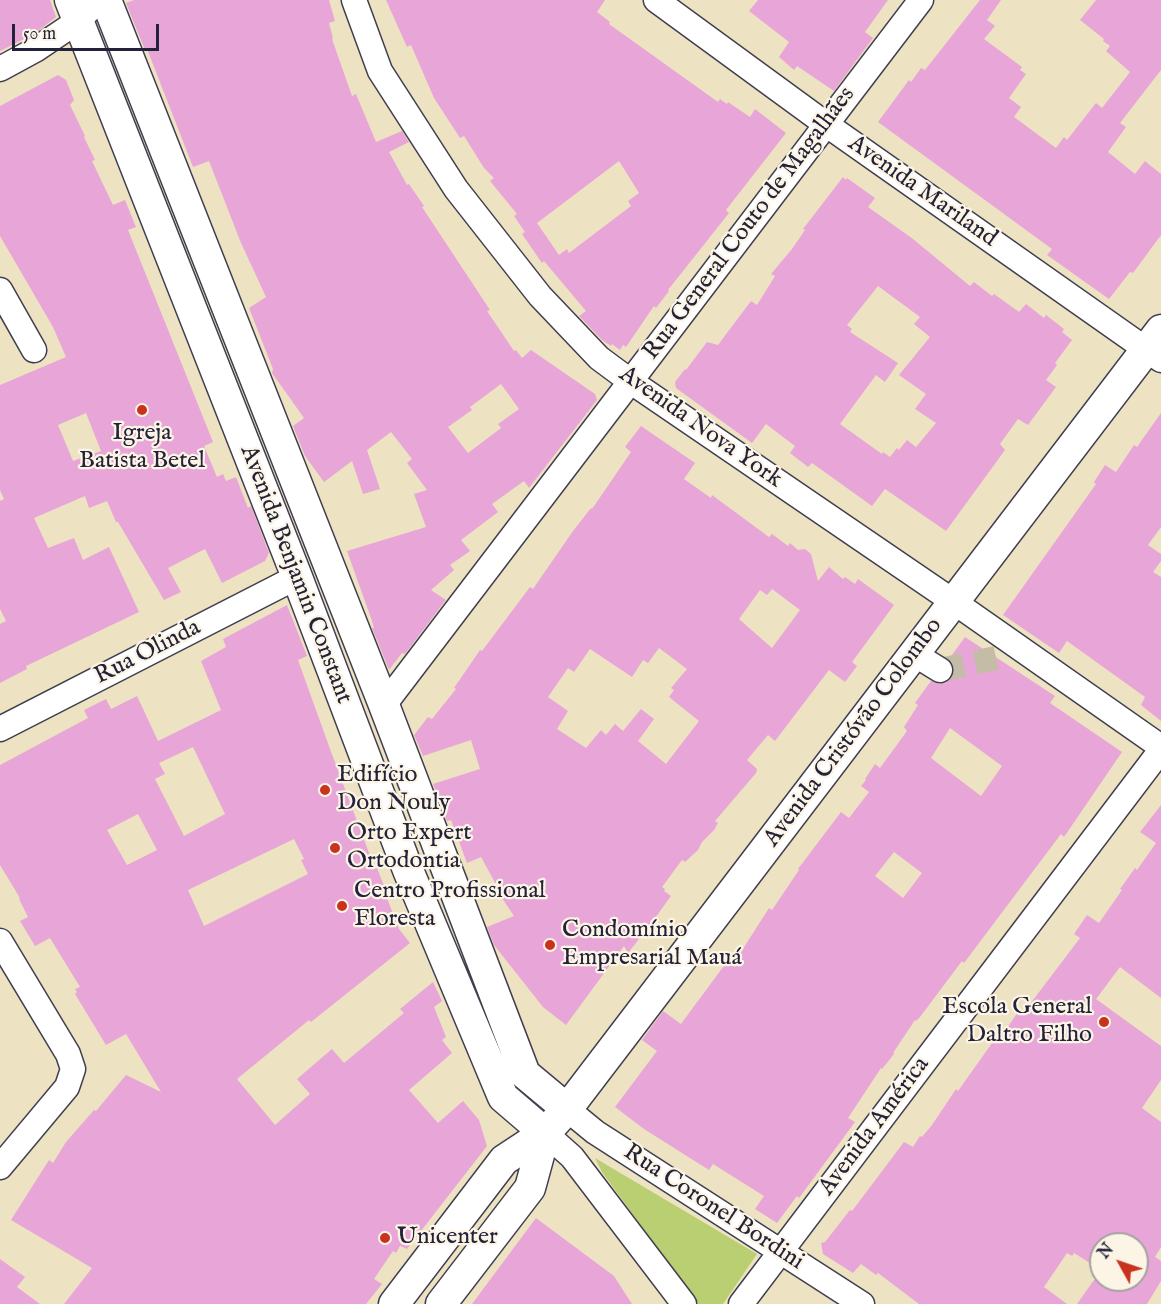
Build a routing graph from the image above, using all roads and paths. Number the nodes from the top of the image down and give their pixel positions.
1 (99, 0) edge
2 (106, 0) edge
3 (354, 0) edge
4 (656, 0) edge
5 (921, 0) edge
6 (74, 11) edge
7 (0, 69) edge
8 (826, 125) junction
9 (0, 290) edge
10 (1156, 346) edge
11 (34, 350) dead end
12 (630, 381) junction
13 (297, 576) junction
14 (954, 602) junction
15 (914, 654) junction
16 (940, 670) tunnel mouth
17 (384, 705) junction
18 (0, 729) edge
19 (1161, 748) edge
20 (0, 941) edge
21 (567, 1109) junction
22 (544, 1133) junction
23 (0, 1167) edge
24 (781, 1252) junction
25 (394, 1304) edge
26 (441, 1304) edge
27 (684, 1304) edge
28 (741, 1304) edge
29 (862, 1304) edge

1 - 6 street
2 - 17 main road, Avenida Benjamin Constant
3 - 12 street, Avenida Nova York
4 - 8 street, Avenida Mariland
5 - 8 street, Rua General Couto de Magalhães
6 - 7 street
6 - 13 main road, Avenida Benjamin Constant
8 - 10 street, Avenida Mariland
8 - 12 street, Rua General Couto de Magalhães
9 - 11 street
10 - 14 main road, Avenida Cristóvão Colombo
12 - 14 street, Avenida Nova York
12 - 17 street, Rua General Couto de Magalhães
13 - 18 street, Rua Olinda
13 - 22 main road, Avenida Benjamin Constant
14 - 15 main road, Avenida Cristóvão Colombo
14 - 19 street, Avenida Nova York
15 - 16 street
15 - 21 main road, Avenida Cristóvão Colombo
17 - 21 main road, Avenida Benjamin Constant
19 - 24 street, Avenida América
20 - 23 street
21 - 22 main road, Avenida Cristóvão Colombo
21 - 24 street, Rua Coronel Bordini
22 - 25 main road, Avenida Cristóvão Colombo
22 - 26 main road, Avenida Cristóvão Colombo
22 - 27 street
24 - 28 street, Avenida América
24 - 29 street, Rua Coronel Bordini

